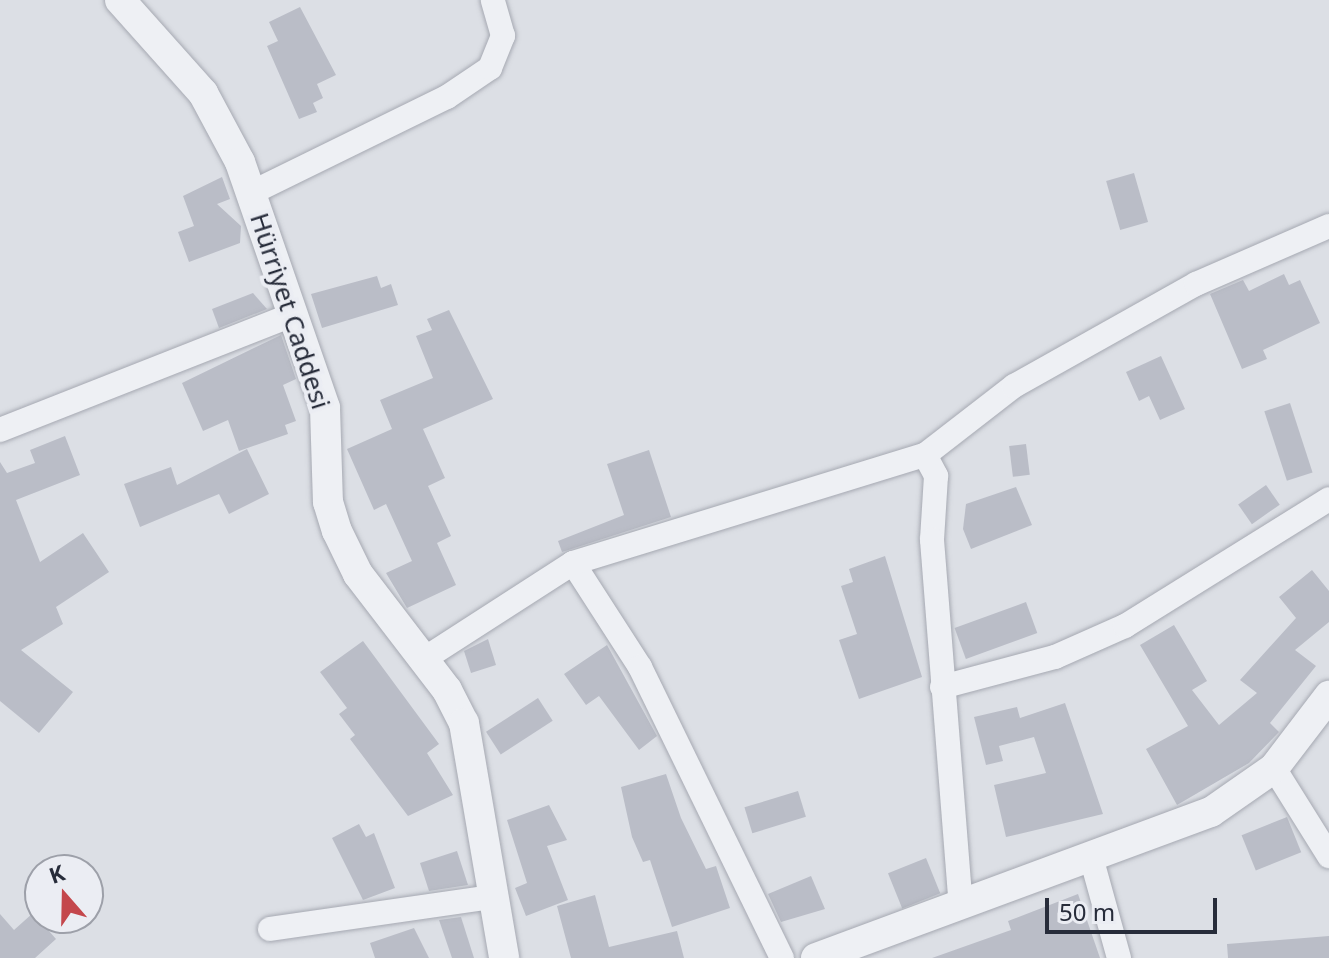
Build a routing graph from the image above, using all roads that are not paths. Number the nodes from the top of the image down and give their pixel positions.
1 (120, 0) edge
2 (493, 0) edge
3 (251, 193) junction
4 (1329, 226) edge
5 (294, 314) junction
6 (0, 430) edge
7 (925, 455) junction
8 (1329, 499) edge
9 (573, 563) junction
10 (424, 659) junction
11 (942, 687) junction
12 (1329, 696) edge
13 (1274, 768) junction
14 (1329, 856) edge
15 (1091, 857) junction
16 (493, 897) junction
17 (961, 906) junction
18 (270, 929) dead end
19 (504, 958) edge
20 (782, 958) edge
21 (816, 958) edge
22 (1119, 958) edge

1 - 3 street, Hürriyet Caddesi
2 - 3 street
3 - 5 street, Hürriyet Caddesi
4 - 7 street
5 - 6 street
5 - 10 street, Hürriyet Caddesi
7 - 9 street
7 - 11 street
8 - 11 street
9 - 10 street
9 - 20 street
10 - 16 street, Hürriyet Caddesi
11 - 17 street
12 - 13 street
13 - 14 street
13 - 15 street
15 - 17 street
15 - 22 street
16 - 18 street
16 - 19 street, Hürriyet Caddesi
17 - 21 street

